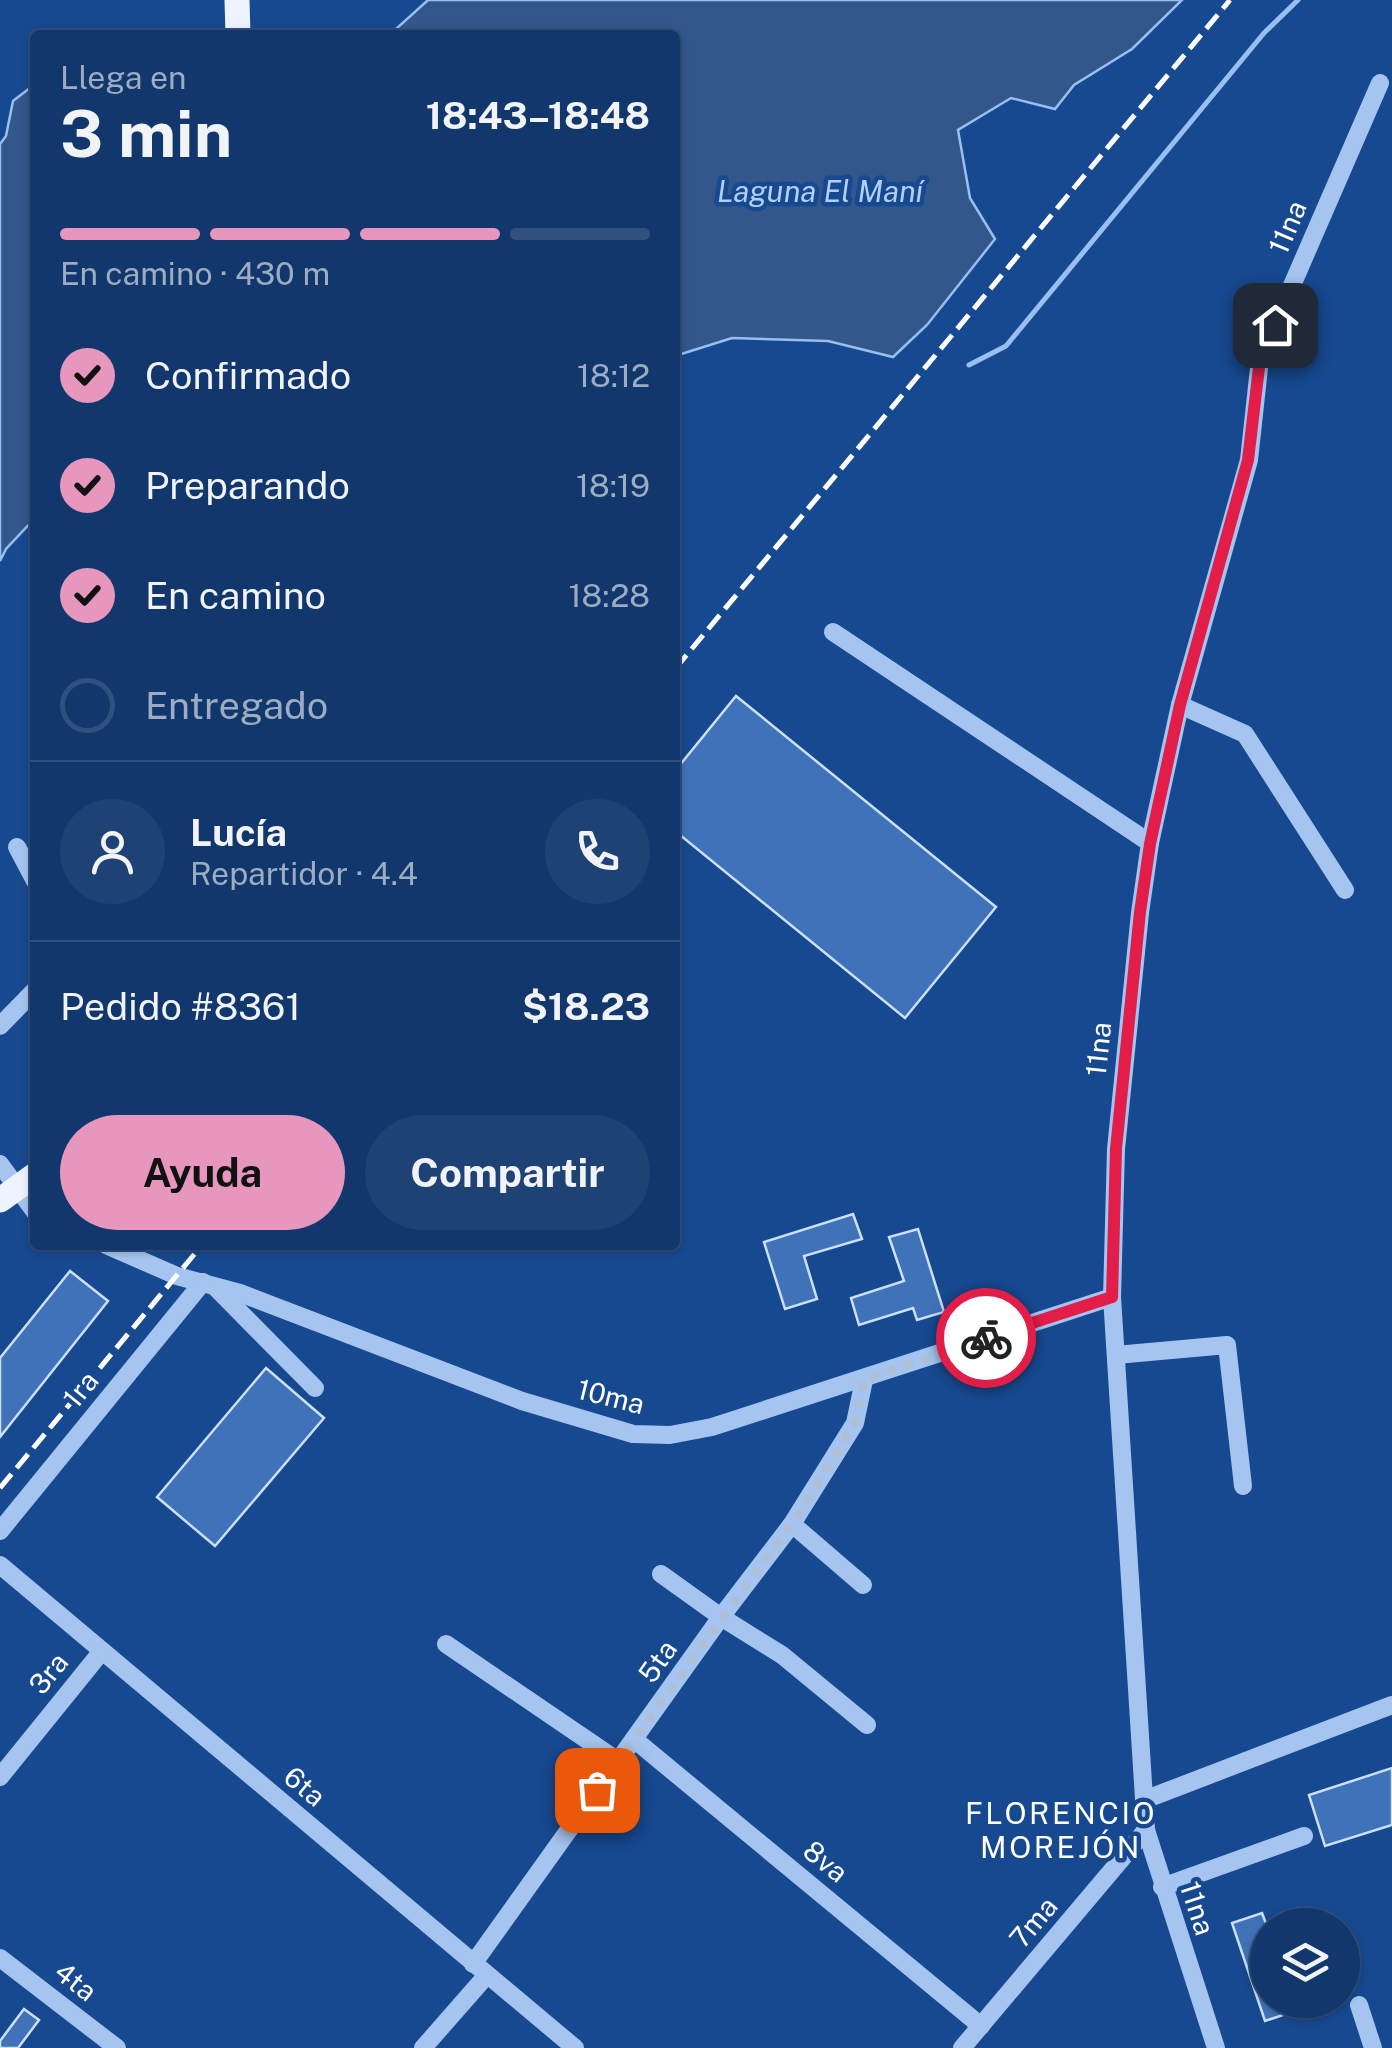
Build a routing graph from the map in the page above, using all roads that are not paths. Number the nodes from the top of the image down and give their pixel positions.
1 (1380, 83) dead end
2 (833, 632) dead end
3 (1180, 705) junction
4 (1150, 844) junction
5 (17, 848) dead end
6 (30, 872) edge
7 (1345, 890) dead end
8 (30, 995) edge
9 (0, 1026) edge
10 (0, 1164) edge
11 (18, 1188) edge
12 (117, 1250) edge
13 (208, 1283) junction
14 (1112, 1297) junction
15 (1116, 1355) junction
16 (864, 1380) junction
17 (316, 1388) dead end
18 (1243, 1486) dead end
19 (792, 1524) junction
20 (0, 1531) edge
21 (0, 1565) edge
22 (660, 1574) dead end
23 (863, 1586) dead end
24 (721, 1617) junction
25 (446, 1644) dead end
26 (102, 1651) junction
27 (1392, 1704) edge
28 (867, 1724) dead end
29 (635, 1740) junction
30 (618, 1761) junction
31 (0, 1777) edge
32 (1144, 1800) junction
33 (1146, 1830) junction
34 (1304, 1836) dead end
35 (1162, 1888) junction
36 (0, 1958) edge
37 (480, 1970) junction
38 (1360, 2008) edge
39 (981, 2026) junction
40 (118, 2048) edge
41 (422, 2048) edge
42 (576, 2048) edge
43 (962, 2048) edge
44 (1216, 2048) edge
45 (1373, 2048) edge

1 - 3 street, 11na
2 - 4 street
3 - 4 street, 11na
3 - 7 street
4 - 14 street, 11na
5 - 6 street
8 - 9 street
10 - 11 street
12 - 13 street, 10ma
13 - 16 street, 10ma
13 - 17 street
13 - 20 street, 1ra
14 - 15 street, 11na
14 - 16 street, 10ma
15 - 18 street
15 - 32 street, 11na
16 - 19 street, 5ta
19 - 23 street
19 - 24 street, 5ta
21 - 26 street, 6ta
22 - 24 street
24 - 28 street
24 - 29 street, 5ta
25 - 30 street
26 - 31 street, 3ra
26 - 37 street, 6ta
27 - 32 street
29 - 30 street, 5ta
29 - 39 street, 8va
30 - 37 street, 5ta
32 - 33 street, 11na
33 - 35 street, 11na
33 - 39 street, 7ma
34 - 35 street
35 - 44 street, 11na
36 - 40 street, 4ta
37 - 41 street, 5ta
37 - 42 street, 6ta
38 - 45 street
39 - 43 street, 7ma

